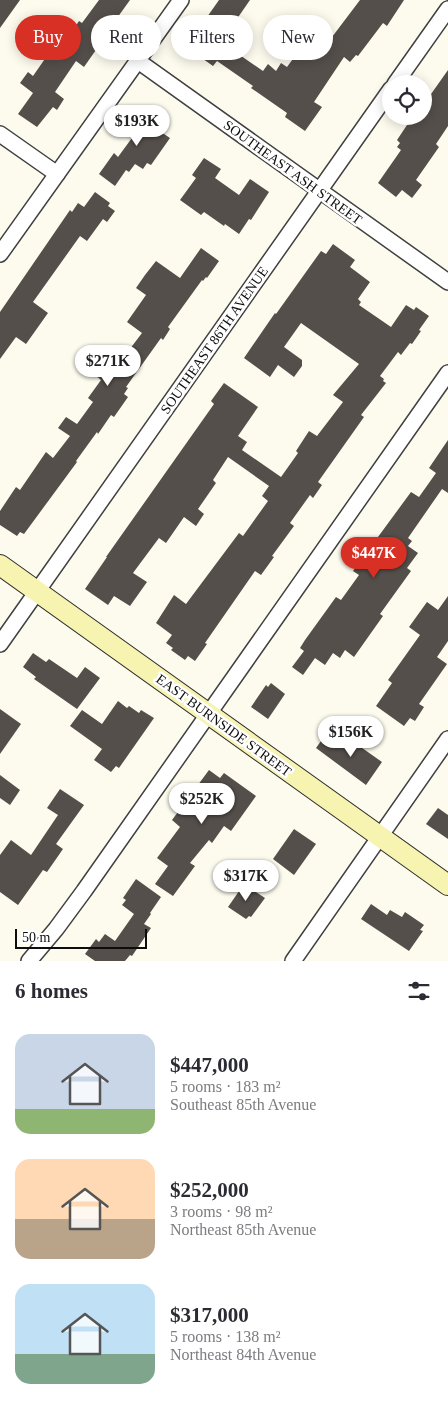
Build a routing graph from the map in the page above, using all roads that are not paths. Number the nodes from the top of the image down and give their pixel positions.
1 (181, 0) edge
2 (448, 9) edge
3 (138, 61) junction
4 (401, 75) edge
5 (382, 102) edge
6 (0, 134) edge
7 (57, 174) junction
8 (320, 191) junction
9 (0, 254) edge
10 (448, 282) edge
11 (448, 373) edge
12 (0, 565) edge
13 (37, 591) junction
14 (0, 644) edge
15 (208, 714) junction
16 (448, 740) edge
17 (380, 837) junction
18 (448, 885) edge
19 (29, 961) edge
20 (292, 961) edge

1 - 3 street
2 - 4 street
3 - 7 street
3 - 8 street, SOUTHEAST ASH STREET
5 - 8 street, SOUTHEAST 86TH AVENUE
6 - 7 street
7 - 9 street
8 - 10 street, SOUTHEAST ASH STREET
8 - 13 street, SOUTHEAST 86TH AVENUE
11 - 15 street
12 - 13 street, EAST BURNSIDE STREET
13 - 14 street, SOUTHEAST 86TH AVENUE
13 - 15 street, EAST BURNSIDE STREET
15 - 17 street, EAST BURNSIDE STREET
15 - 19 street
16 - 17 street
17 - 18 street, EAST BURNSIDE STREET
17 - 20 street

